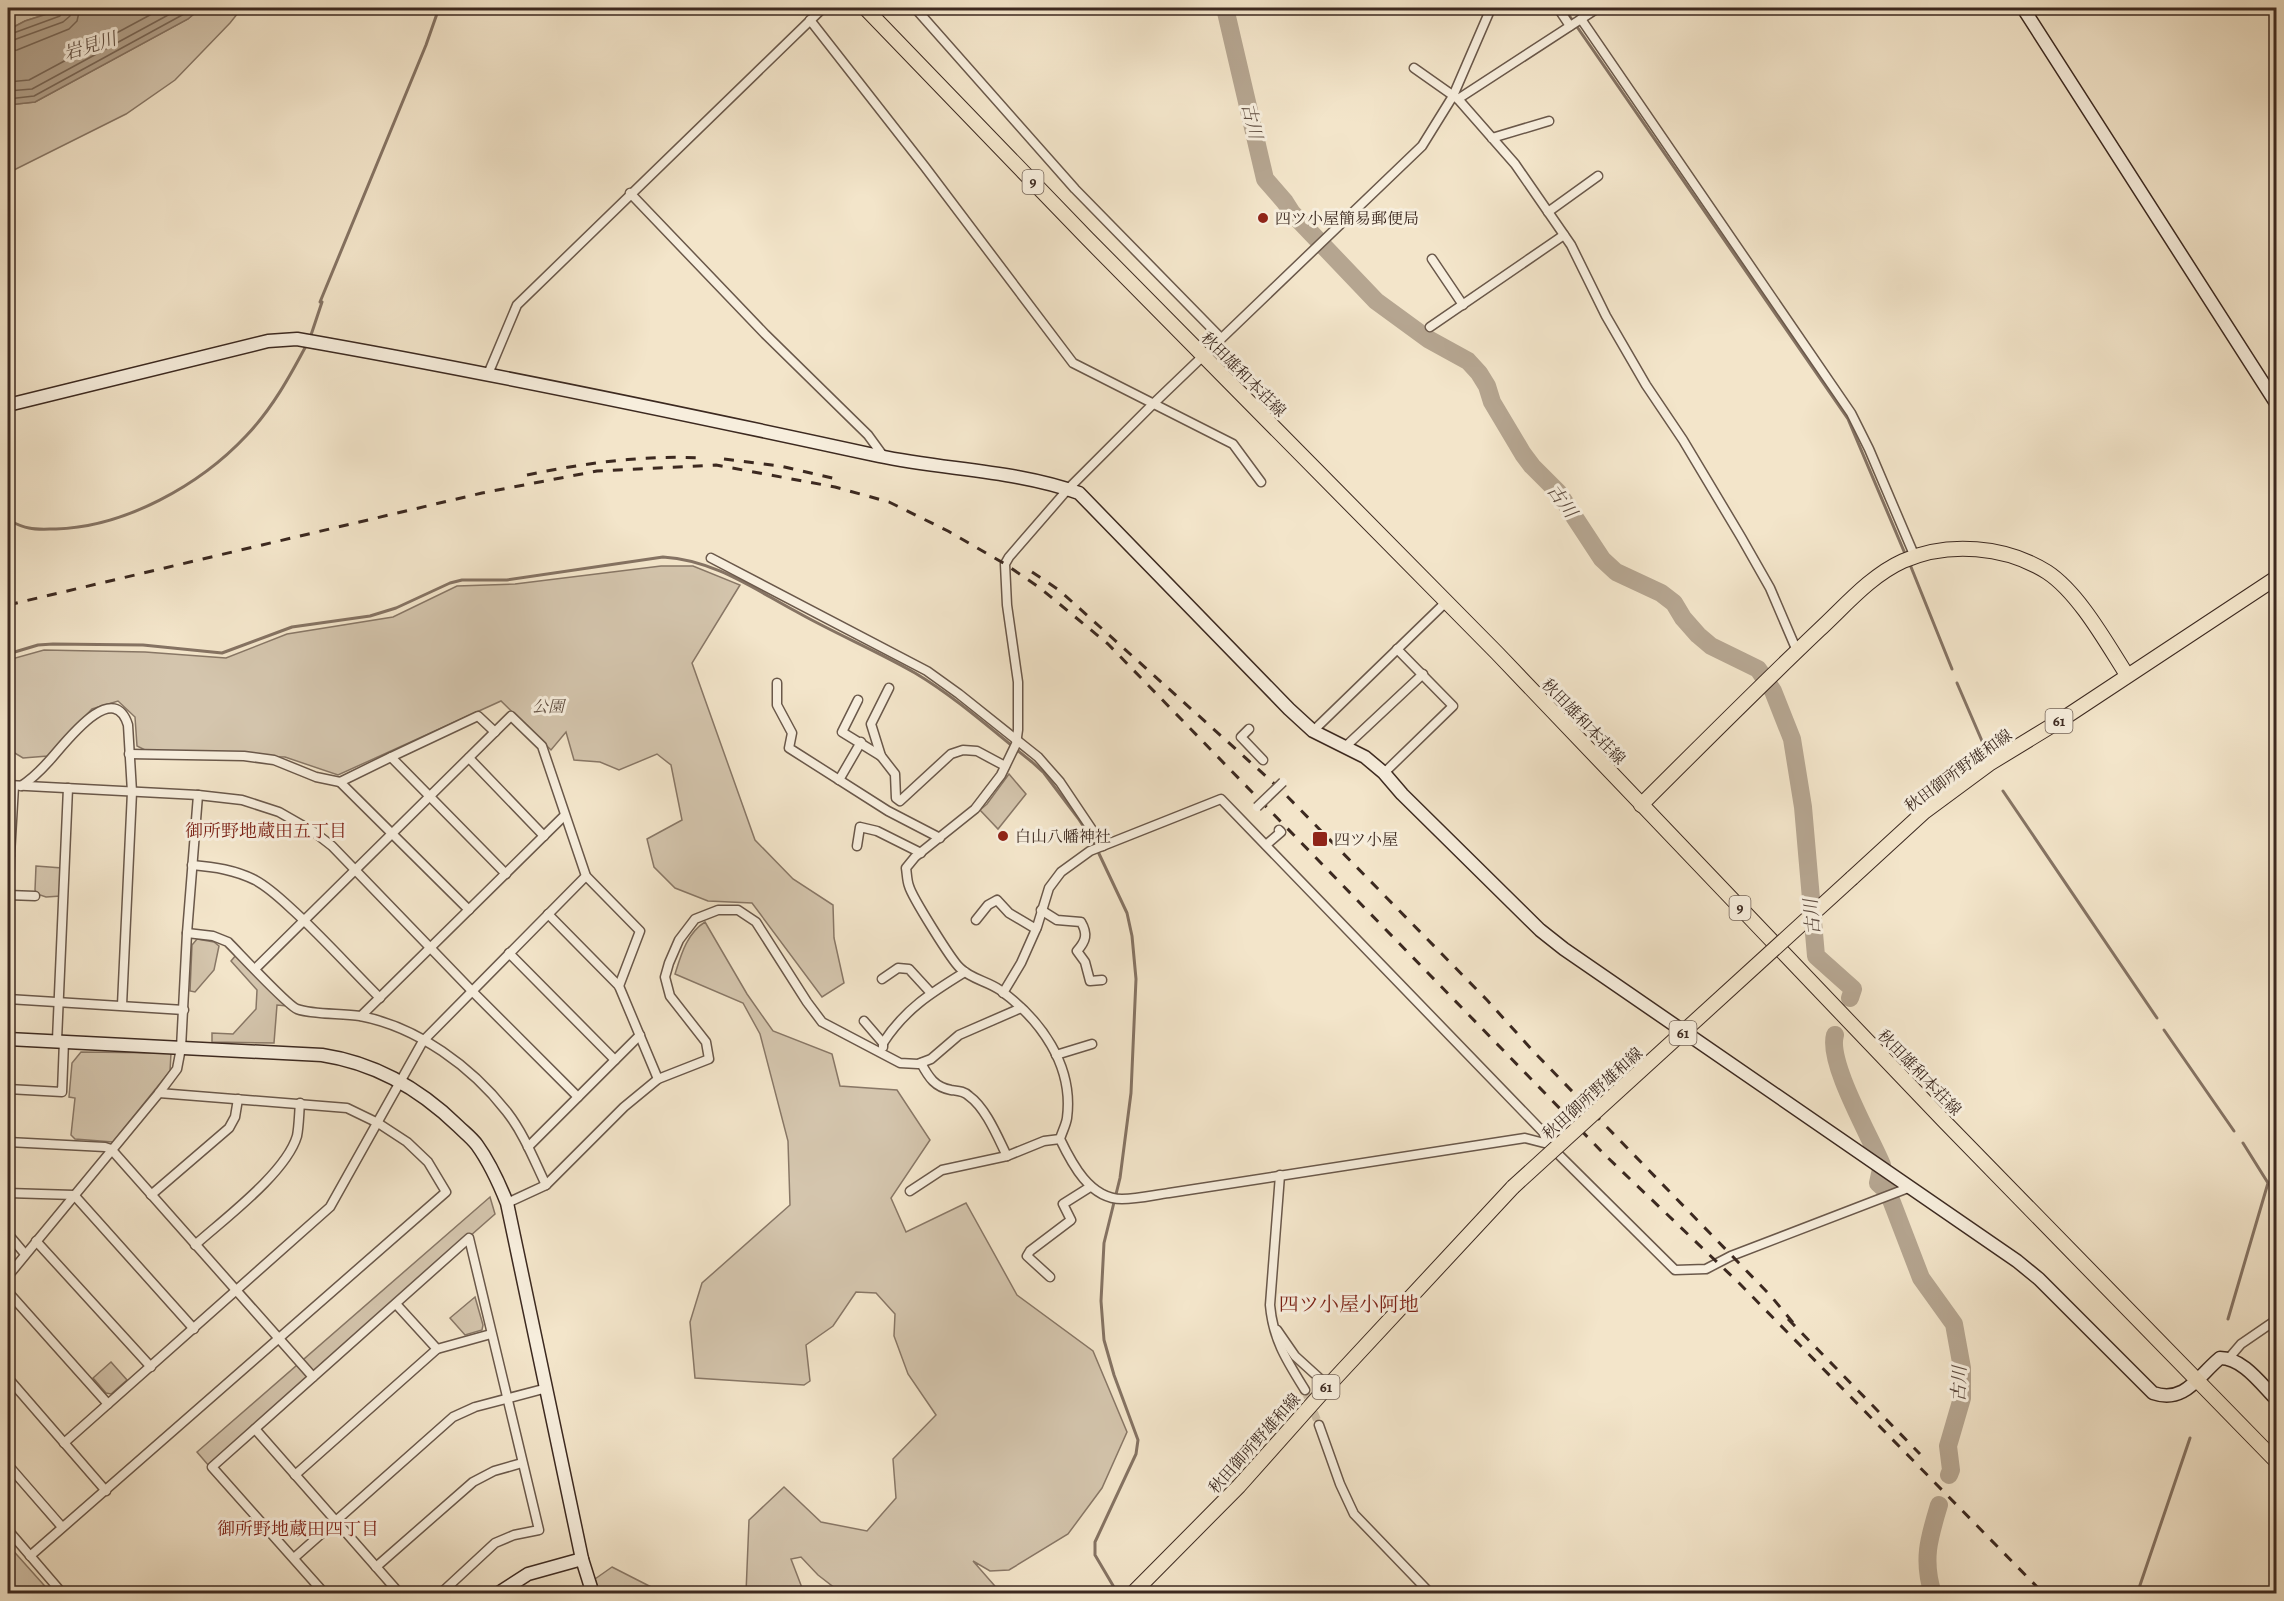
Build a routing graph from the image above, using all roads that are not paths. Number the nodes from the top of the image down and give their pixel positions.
1 (820, 8) edge
2 (865, 8) edge
3 (915, 8) edge
4 (1491, 8) edge
5 (1558, 8) edge
6 (1598, 8) edge
7 (2023, 8) edge
8 (810, 20) junction
9 (1575, 23) junction
10 (1414, 68) dead end
11 (1455, 97) junction
12 (1549, 121) dead end
13 (1492, 138) junction
14 (1598, 176) dead end
15 (630, 193) junction
16 (1548, 212) junction
17 (1564, 235) junction
18 (1432, 259) dead end
19 (1463, 304) junction
20 (1430, 327) dead end
21 (1221, 338) junction
22 (1203, 356) junction
23 (488, 374) junction
24 (2277, 403) edge
25 (8, 405) edge
26 (1152, 405) junction
27 (884, 457) junction
28 (1261, 482) dead end
29 (1068, 489) junction
30 (711, 558) dead end
31 (1910, 558) junction
32 (2277, 578) edge
33 (1445, 603) junction
34 (1397, 649) junction
35 (1797, 651) junction
36 (1423, 674) junction
37 (2127, 675) junction
38 (777, 683) dead end
39 (889, 688) dead end
40 (858, 700) dead end
41 (1250, 729) dead end
42 (1313, 730) junction
43 (495, 732) junction
44 (861, 742) junction
45 (1016, 742) junction
46 (1345, 747) junction
47 (129, 754) junction
48 (881, 756) junction
49 (391, 757) junction
50 (469, 758) junction
51 (1263, 760) dead end
52 (1005, 766) junction
53 (1384, 773) junction
54 (839, 780) junction
55 (339, 782) junction
56 (1284, 782) dead end
57 (14, 786) edge
58 (68, 788) junction
59 (132, 792) junction
60 (198, 795) junction
61 (430, 796) junction
62 (900, 801) junction
63 (1641, 805) junction
64 (1257, 807) dead end
65 (896, 815) junction
66 (564, 816) junction
67 (1279, 830) dead end
68 (392, 834) junction
69 (544, 836) junction
70 (940, 838) junction
71 (1266, 845) junction
72 (857, 846) dead end
73 (1098, 848) junction
74 (921, 853) junction
75 (9, 858) edge
76 (192, 865) junction
77 (355, 870) junction
78 (506, 874) junction
79 (586, 876) junction
80 (9, 895) edge
81 (35, 896) dead end
82 (469, 910) junction
83 (1041, 910) junction
84 (548, 915) junction
85 (976, 920) dead end
86 (304, 921) junction
87 (8, 928) edge
88 (1036, 929) junction
89 (187, 933) junction
90 (430, 948) junction
91 (510, 953) junction
92 (255, 969) junction
93 (964, 972) junction
94 (882, 979) dead end
95 (1102, 980) dead end
96 (619, 986) junction
97 (472, 992) junction
98 (931, 993) junction
99 (1003, 993) junction
100 (380, 998) junction
101 (8, 999) edge
102 (60, 1001) junction
103 (122, 1005) junction
104 (1021, 1008) junction
105 (184, 1010) junction
106 (361, 1016) junction
107 (864, 1021) dead end
108 (640, 1035) junction
109 (8, 1039) edge
110 (60, 1041) junction
111 (423, 1041) junction
112 (883, 1043) junction
113 (1092, 1044) dead end
114 (181, 1048) junction
115 (882, 1053) junction
116 (1056, 1055) junction
117 (615, 1060) junction
118 (921, 1063) junction
119 (658, 1079) junction
120 (400, 1081) junction
121 (8, 1089) edge
122 (159, 1093) junction
123 (578, 1097) junction
124 (238, 1099) junction
125 (300, 1103) junction
126 (378, 1123) junction
127 (1060, 1139) junction
128 (8, 1142) edge
129 (1548, 1144) junction
130 (528, 1148) junction
131 (111, 1149) junction
132 (1007, 1156) junction
133 (1280, 1175) junction
134 (546, 1185) junction
135 (1090, 1187) junction
136 (1902, 1190) junction
137 (910, 1191) dead end
138 (8, 1192) edge
139 (74, 1195) junction
140 (151, 1195) junction
141 (507, 1203) junction
142 (8, 1234) edge
143 (36, 1241) junction
144 (195, 1245) junction
145 (25, 1254) junction
146 (8, 1276) edge
147 (1050, 1277) dead end
148 (8, 1292) edge
149 (237, 1292) junction
150 (396, 1304) junction
151 (2277, 1320) edge
152 (1272, 1326) junction
153 (194, 1329) junction
154 (491, 1334) junction
155 (278, 1339) junction
156 (437, 1349) junction
157 (2229, 1358) junction
158 (151, 1367) junction
159 (313, 1377) junction
160 (8, 1378) edge
161 (2198, 1379) junction
162 (1328, 1386) junction
163 (547, 1388) junction
164 (1305, 1390) tunnel mouth
165 (507, 1399) junction
166 (2277, 1399) edge
167 (108, 1404) junction
168 (1318, 1425) tunnel mouth
169 (255, 1429) junction
170 (64, 1443) junction
171 (2277, 1461) edge
172 (522, 1463) junction
173 (8, 1465) edge
174 (295, 1475) junction
175 (106, 1491) junction
176 (336, 1521) junction
177 (62, 1527) junction
178 (8, 1530) edge
179 (30, 1557) junction
180 (294, 1558) junction
181 (582, 1558) junction
182 (376, 1567) junction
183 (1136, 1590) edge
184 (63, 1593) edge
185 (325, 1593) edge
186 (400, 1593) edge
187 (440, 1593) edge
188 (497, 1593) edge
189 (593, 1593) edge
190 (1431, 1593) edge

1 - 8 street
2 - 22 main road, 秋田雄和本荘線 / 9
3 - 21 street
4 - 11 street
5 - 9 street
6 - 9 street
7 - 24 street
8 - 15 street
8 - 26 street
9 - 11 street
9 - 31 street
10 - 11 street
11 - 13 street
11 - 21 street
12 - 13 street
13 - 16 street
14 - 16 street
15 - 23 street
15 - 27 street
16 - 17 street
17 - 19 street
17 - 35 street
18 - 19 street
19 - 20 street
21 - 22 street
22 - 26 street
22 - 33 main road, 秋田雄和本荘線 / 9
23 - 25 street
23 - 27 street
26 - 28 street
26 - 29 street
27 - 29 street
29 - 42 street
29 - 45 street
30 - 45 street
31 - 35 main road
31 - 37 main road
32 - 37 main road, 秋田御所野雄和線 / 61
33 - 34 street
33 - 63 main road, 秋田雄和本荘線 / 9
34 - 36 street
34 - 42 street
35 - 63 main road
36 - 46 street
36 - 53 street
37 - 162 main road, 秋田御所野雄和線 / 61, bridge
38 - 54 street
39 - 48 street
40 - 44 street
41 - 51 street
42 - 46 street
43 - 49 street
43 - 50 street
43 - 66 street
44 - 48 street
44 - 54 street
45 - 52 street
45 - 73 street
46 - 53 street
47 - 55 street
47 - 57 street
47 - 59 street
48 - 62 street
49 - 55 street
49 - 61 street
50 - 61 street
50 - 69 street
52 - 62 street
52 - 70 street
53 - 136 street
54 - 65 street
55 - 68 street
56 - 64 street, bridge
57 - 58 street
57 - 75 street
58 - 59 street
58 - 102 street
59 - 60 street
59 - 103 street
60 - 76 street
60 - 77 street
61 - 68 street
61 - 78 street
62 - 65 street
63 - 161 main road, 秋田雄和本荘線 / 9
65 - 70 street
66 - 69 street
66 - 79 street
67 - 71 street
68 - 77 street
68 - 82 street
69 - 78 street
70 - 74 street
71 - 73 street
71 - 129 street
72 - 74 street
73 - 83 street
74 - 93 street
75 - 80 street
76 - 86 street
76 - 89 street
77 - 86 street
77 - 90 street
78 - 82 street
79 - 84 street
79 - 96 street
80 - 81 street
80 - 87 street
82 - 90 street
83 - 88 street
83 - 95 street
84 - 91 street
84 - 96 street
85 - 88 street
86 - 92 street
86 - 100 street
88 - 99 street
89 - 92 street
89 - 105 street
90 - 97 street
90 - 100 street
91 - 97 street
91 - 117 street
92 - 106 street
93 - 98 street
93 - 99 street
94 - 98 street
96 - 108 street
97 - 111 street
97 - 123 street
98 - 112 street
99 - 104 street
100 - 106 street
101 - 102 street
102 - 103 street
102 - 110 street
103 - 105 street
104 - 116 street
104 - 118 street
105 - 114 street
106 - 111 street
107 - 112 street
108 - 117 street
108 - 119 street
109 - 110 street
110 - 114 street
110 - 121 street
111 - 120 street
111 - 130 street
112 - 115 street
113 - 116 street
114 - 120 street
114 - 122 street
115 - 118 street
115 - 119 street
116 - 127 street
117 - 123 street
118 - 132 street
119 - 134 street
120 - 126 street
120 - 141 street
122 - 124 street
122 - 131 street
123 - 130 street
124 - 125 street
124 - 140 street
125 - 126 street
125 - 144 street
126 - 149 street
126 - 155 street
127 - 132 street
127 - 135 street
128 - 131 street
129 - 133 street
129 - 136 street
130 - 134 street
131 - 139 street
131 - 140 street
132 - 137 street
133 - 135 street
133 - 152 street
134 - 141 street
135 - 147 street
136 - 161 street
138 - 139 street
139 - 143 street
139 - 153 street
140 - 144 street
141 - 163 street
142 - 145 street
143 - 145 street
143 - 158 street
144 - 149 street
145 - 146 street
148 - 167 street
149 - 153 street
149 - 155 street
150 - 154 street
150 - 156 street
150 - 159 street
151 - 157 street
152 - 162 street
152 - 164 street
153 - 158 street
154 - 156 street
154 - 165 street
155 - 159 street
155 - 175 street
156 - 174 street
157 - 161 street
157 - 166 street
158 - 167 street
159 - 169 street
160 - 170 street
161 - 171 main road, 秋田雄和本荘線 / 9
162 - 183 main road, 秋田御所野雄和線 / 61
163 - 165 street
163 - 181 street
165 - 172 street
165 - 176 street
167 - 170 street
168 - 190 street
169 - 174 street
169 - 180 street
170 - 175 street
172 - 182 street
172 - 187 street
173 - 177 street
174 - 176 street
175 - 177 street
176 - 180 street
176 - 182 street
177 - 179 street
178 - 179 street
179 - 184 street
180 - 185 street
181 - 188 street
181 - 189 street
182 - 186 street

